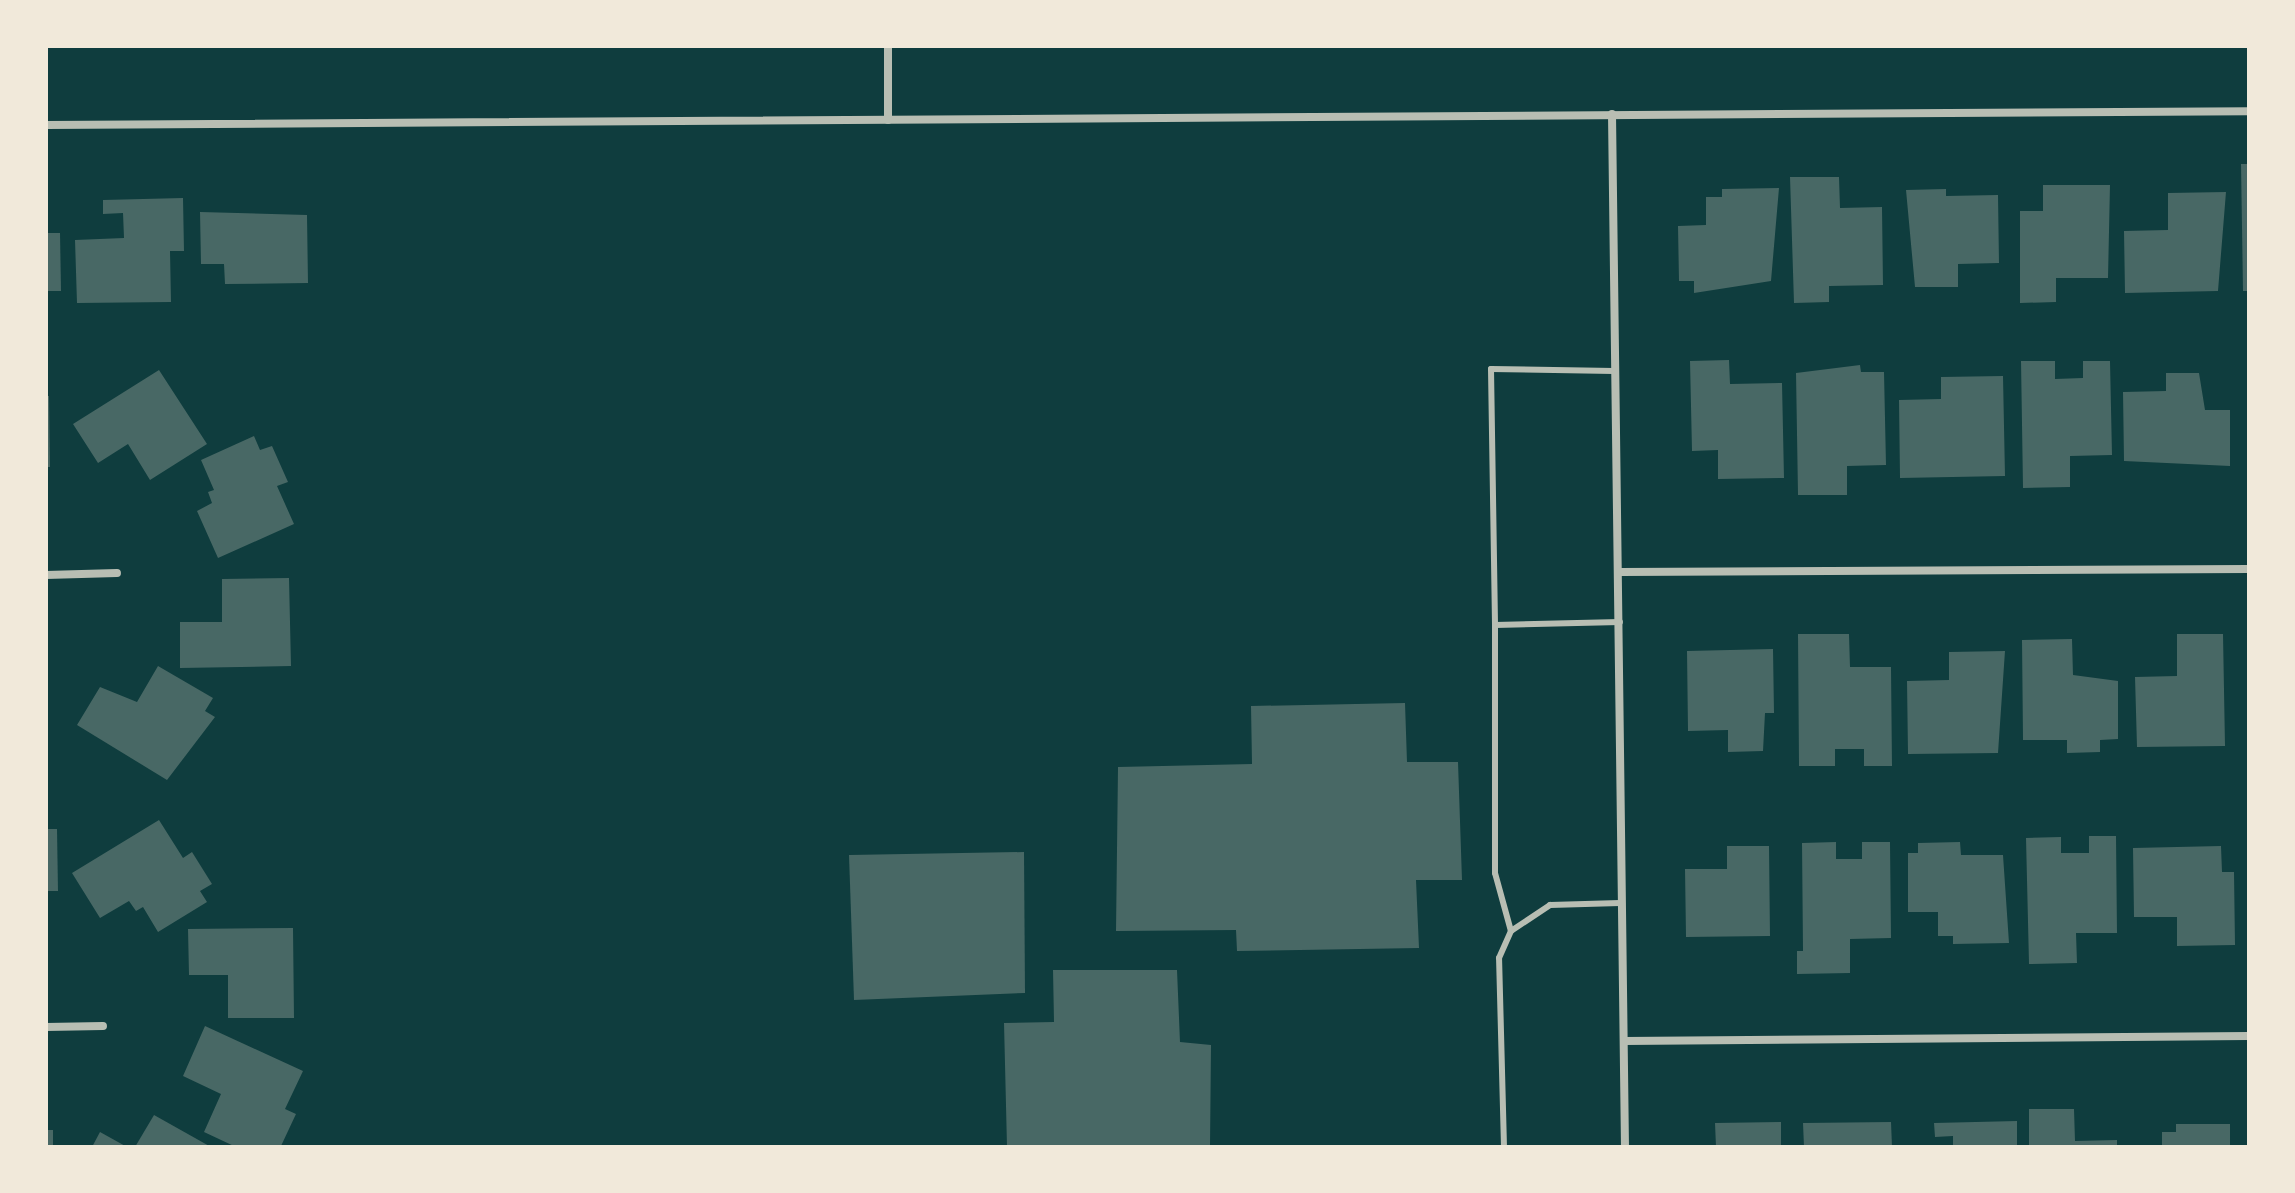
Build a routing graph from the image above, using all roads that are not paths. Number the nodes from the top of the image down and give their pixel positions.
1 (888, 46) edge
2 (2249, 111) edge
3 (1612, 114) junction
4 (888, 120) junction
5 (46, 125) edge
6 (1614, 371) junction
7 (2249, 569) edge
8 (1620, 572) junction
9 (117, 573) dead end
10 (46, 575) edge
11 (1620, 622) junction
12 (1495, 625) junction
13 (1620, 903) junction
14 (1511, 931) junction
15 (103, 1026) dead end
16 (46, 1027) edge
17 (2249, 1036) edge
18 (1624, 1041) junction
19 (1504, 1147) edge
20 (1625, 1147) edge

1 - 4 street
2 - 3 street
3 - 4 street
3 - 6 street
4 - 5 street
6 - 8 street
6 - 12 lane
7 - 8 street
8 - 11 street
9 - 10 street
11 - 12 lane
11 - 13 street
12 - 14 lane
13 - 14 lane
13 - 18 street
14 - 19 lane
15 - 16 street
17 - 18 street
18 - 20 street

